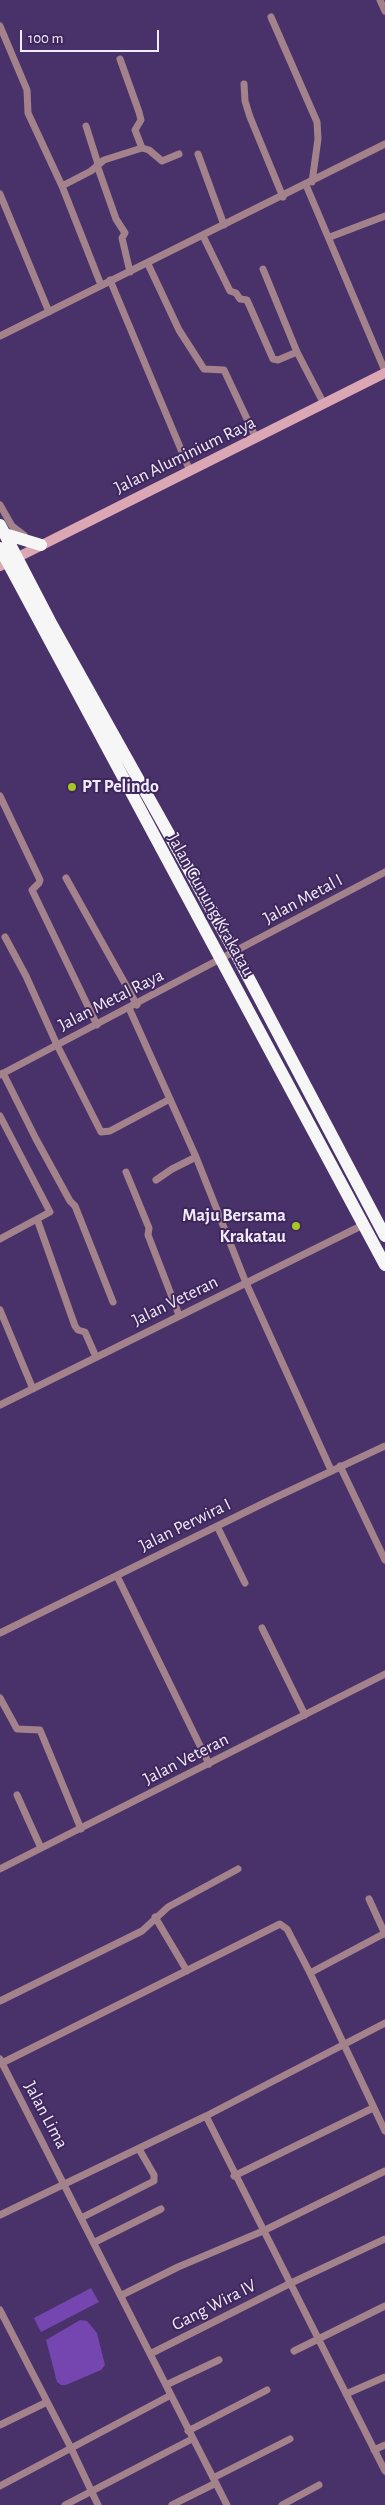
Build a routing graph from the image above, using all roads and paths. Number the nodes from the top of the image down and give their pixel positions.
1 (380, 0) edge
2 (385, 11) edge
3 (271, 17) dead end
4 (0, 26) edge
5 (120, 59) dead end
6 (244, 84) dead end
7 (86, 126) dead end
8 (385, 144) edge
9 (142, 148) junction
10 (179, 154) dead end
11 (198, 154) dead end
12 (98, 164) junction
13 (309, 184) junction
14 (62, 186) junction
15 (0, 194) edge
16 (283, 197) junction
17 (385, 216) edge
18 (224, 225) junction
19 (203, 236) junction
20 (330, 237) junction
21 (148, 264) junction
22 (263, 269) dead end
23 (130, 272) junction
24 (110, 280) junction
25 (101, 285) junction
26 (49, 312) junction
27 (1, 334) edge
28 (297, 352) junction
29 (385, 372) edge
30 (324, 404) junction
31 (256, 438) junction
32 (190, 471) junction
33 (0, 505) edge
34 (3, 530) edge
35 (54, 539) junction
36 (41, 545) junction
37 (0, 548) edge
38 (8, 562) edge
39 (0, 796) edge
40 (385, 872) edge
41 (66, 878) dead end
42 (5, 937) dead end
43 (235, 952) junction
44 (220, 960) junction
45 (137, 1005) junction
46 (129, 1008) junction
47 (97, 1025) junction
48 (57, 1045) junction
49 (2, 1074) edge
50 (170, 1099) junction
51 (0, 1116) edge
52 (196, 1157) junction
53 (126, 1172) dead end
54 (156, 1180) dead end
55 (37, 1219) junction
56 (363, 1225) junction
57 (385, 1236) edge
58 (0, 1239) edge
59 (385, 1264) edge
60 (246, 1283) junction
61 (113, 1302) dead end
62 (0, 1310) edge
63 (179, 1315) junction
64 (96, 1357) junction
65 (33, 1389) junction
66 (0, 1405) edge
67 (385, 1446) edge
68 (340, 1466) junction
69 (331, 1470) junction
70 (216, 1526) junction
71 (385, 1560) edge
72 (117, 1576) junction
73 (245, 1583) dead end
74 (262, 1628) dead end
75 (0, 1633) edge
76 (385, 1674) edge
77 (0, 1698) edge
78 (305, 1715) junction
79 (209, 1764) junction
80 (18, 1795) dead end
81 (81, 1829) junction
82 (42, 1848) junction
83 (0, 1869) edge
84 (238, 1869) dead end
85 (369, 1899) dead end
86 (155, 1918) junction
87 (385, 1933) edge
88 (186, 1971) junction
89 (310, 1973) junction
90 (0, 2001) edge
91 (385, 2023) edge
92 (343, 2044) junction
93 (1, 2061) edge
94 (373, 2108) junction
95 (206, 2116) junction
96 (385, 2131) edge
97 (140, 2149) junction
98 (385, 2171) edge
99 (234, 2176) junction
100 (66, 2184) junction
101 (162, 2209) dead end
102 (0, 2216) edge
103 (82, 2217) junction
104 (263, 2231) junction
105 (385, 2239) edge
106 (95, 2242) junction
107 (291, 2283) junction
108 (122, 2295) junction
109 (385, 2306) edge
110 (0, 2310) edge
111 (319, 2338) junction
112 (294, 2351) dead end
113 (150, 2354) junction
114 (219, 2360) dead end
115 (385, 2377) edge
116 (166, 2385) junction
117 (267, 2390) dead end
118 (346, 2394) junction
119 (171, 2395) junction
120 (48, 2402) junction
121 (0, 2425) edge
122 (188, 2431) junction
123 (192, 2439) junction
124 (290, 2439) dead end
125 (384, 2447) edge
126 (71, 2448) junction
127 (374, 2450) junction
128 (385, 2471) edge
129 (215, 2481) junction
130 (319, 2485) dead end
131 (0, 2486) edge
132 (91, 2492) junction
133 (65, 2505) edge
134 (98, 2505) edge
135 (172, 2505) edge
136 (228, 2505) edge
137 (282, 2505) edge

1 - 2 street
3 - 13 street
4 - 14 street
5 - 9 street
6 - 16 street
7 - 12 street
8 - 13 street
9 - 10 street
9 - 12 street
11 - 18 street
12 - 14 street
12 - 23 street
13 - 16 street
13 - 20 street
14 - 25 street
15 - 26 street
16 - 18 street
17 - 20 street
18 - 19 street
19 - 21 street
19 - 28 street
20 - 29 street
21 - 23 street
21 - 31 street
22 - 28 street
23 - 24 street
24 - 25 street
24 - 32 street
25 - 26 street
26 - 27 street
28 - 30 street
29 - 30 street, Jalan Aluminium Raya
30 - 31 street, Jalan Aluminium Raya
31 - 32 street, Jalan Aluminium Raya
32 - 35 street, Jalan Aluminium Raya
33 - 35 street
34 - 36 highway
34 - 38 highway
35 - 36 street, Jalan Aluminium Raya
36 - 38 street, Jalan Aluminium Raya
37 - 38 highway
38 - 43 highway, Jalan Gunung Krakatau
38 - 44 highway, Jalan Gunung Krakatau
39 - 47 street
40 - 43 street, Jalan Metal I
41 - 45 street
42 - 48 street
43 - 44 street, Jalan Metal Raya
43 - 57 highway, Jalan Gunung Krakatau
44 - 45 street, Jalan Metal Raya
44 - 56 highway, Jalan Gunung Krakatau
45 - 46 street, Jalan Metal Raya
46 - 47 street, Jalan Metal Raya
46 - 50 street
47 - 48 street, Jalan Metal Raya
48 - 49 street, Jalan Metal Raya
48 - 50 street
49 - 61 street
50 - 52 street
51 - 55 street
52 - 54 street
52 - 60 street
53 - 63 street
55 - 58 street
55 - 64 street
56 - 59 highway, Jalan Gunung Krakatau
56 - 60 street, Jalan Veteran
60 - 63 street, Jalan Veteran
60 - 69 street
62 - 65 street
63 - 64 street, Jalan Veteran
64 - 65 street, Jalan Veteran
65 - 66 street, Jalan Veteran
67 - 68 street, Jalan Perwira I
68 - 69 street, Jalan Perwira I
68 - 71 street
69 - 70 street, Jalan Perwira I
70 - 72 street, Jalan Perwira I
70 - 73 street
72 - 75 street, Jalan Perwira I
72 - 79 street
74 - 78 street
76 - 78 street, Jalan Veteran
77 - 81 street
78 - 79 street, Jalan Veteran
79 - 81 street, Jalan Veteran
80 - 82 street
81 - 82 street, Jalan Veteran
82 - 83 street, Jalan Veteran
84 - 86 street
85 - 87 street
86 - 88 street
86 - 90 street
87 - 89 street
88 - 89 street
88 - 93 street
89 - 92 street
91 - 92 street
92 - 94 street
92 - 95 street
93 - 100 street, Jalan Lima
94 - 96 street
94 - 99 street
95 - 97 street
95 - 99 street
97 - 100 street
97 - 103 street
98 - 104 street
99 - 104 street
100 - 102 street
100 - 103 street, Jalan Lima
101 - 106 street
103 - 106 street, Jalan Lima
104 - 107 street
104 - 108 street
105 - 107 street, Gang Wira IV
106 - 108 street, Jalan Lima
107 - 111 street
107 - 113 street, Gang Wira IV
108 - 113 street, Jalan Lima
109 - 111 street
110 - 120 street
111 - 112 street
111 - 118 street
113 - 116 street, Jalan Lima
114 - 116 street
115 - 118 street
116 - 119 street, Jalan Lima
117 - 122 street
118 - 127 street
119 - 122 street, Jalan Lima
119 - 126 street
120 - 121 street
120 - 126 street
122 - 123 street, Jalan Lima
123 - 129 street, Jalan Lima
123 - 132 street
124 - 129 street
125 - 127 street
126 - 131 street
126 - 132 street
127 - 128 street
129 - 135 street
129 - 136 street, Jalan Lima
130 - 137 street
132 - 133 street
132 - 134 street

